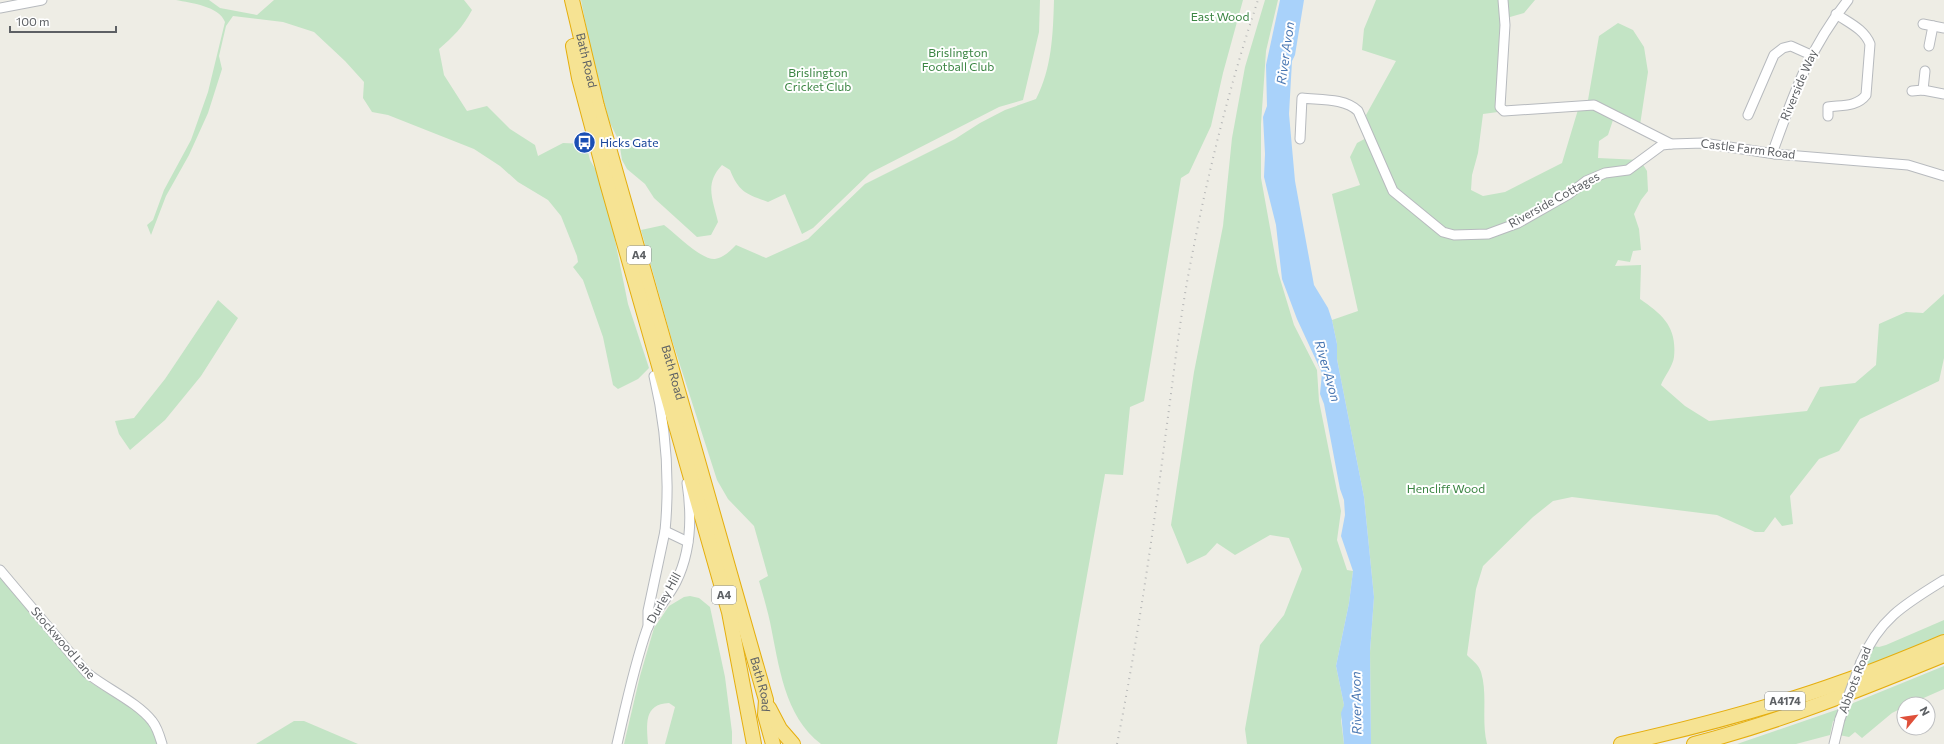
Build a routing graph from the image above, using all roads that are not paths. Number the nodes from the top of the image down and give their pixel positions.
1 (42, 0) edge
2 (566, 0) edge
3 (572, 0) edge
4 (1503, 0) edge
5 (1848, 0) edge
6 (0, 8) edge
7 (1836, 14) junction
8 (1923, 24) dead end
9 (1933, 26) junction
10 (1944, 28) edge
11 (1929, 46) dead end
12 (1811, 55) junction
13 (1925, 70) dead end
14 (1923, 90) junction
15 (1912, 91) dead end
16 (1944, 94) edge
17 (1748, 115) dead end
18 (1828, 116) dead end
19 (1300, 139) dead end
20 (1671, 144) junction
21 (1775, 154) junction
22 (1944, 176) edge
23 (612, 182) junction
24 (654, 376) dead end
25 (681, 449) junction
26 (665, 531) junction
27 (688, 542) junction
28 (0, 570) edge
29 (1944, 580) edge
30 (648, 627) junction
31 (1944, 642) edge
32 (1944, 655) edge
33 (766, 700) junction
34 (162, 744) edge
35 (617, 744) edge
36 (754, 744) edge
37 (773, 744) edge
38 (793, 744) edge
39 (1621, 744) edge
40 (1694, 744) edge
41 (1834, 744) edge

1 - 6 street
2 - 23 highway, Bath Road / A4
3 - 23 highway, Bath Road / A4
4 - 20 street, Castle Farm Road
5 - 7 street, Riverside Way
7 - 12 street, Riverside Way
7 - 18 street
8 - 9 street
9 - 10 street
9 - 11 street
12 - 17 street
12 - 21 street, Riverside Way
13 - 14 street
14 - 15 street
14 - 16 street
19 - 20 street, Riverside Cottages
20 - 21 street, Castle Farm Road
21 - 22 street, Castle Farm Road
23 - 25 highway, Bath Road / A4
23 - 33 highway, Bath Road / A4
24 - 26 street
25 - 27 street, Durley Hill
25 - 36 highway, Bath Road / A4
26 - 27 street
26 - 30 street
27 - 30 street, Durley Hill
28 - 34 street, Stockwood Lane
29 - 41 street, Abbots Road, bridge
30 - 35 street, Durley Hill
31 - 39 highway, A4174
32 - 40 highway, A4174
33 - 37 highway, Bath Road / A4
33 - 38 highway

